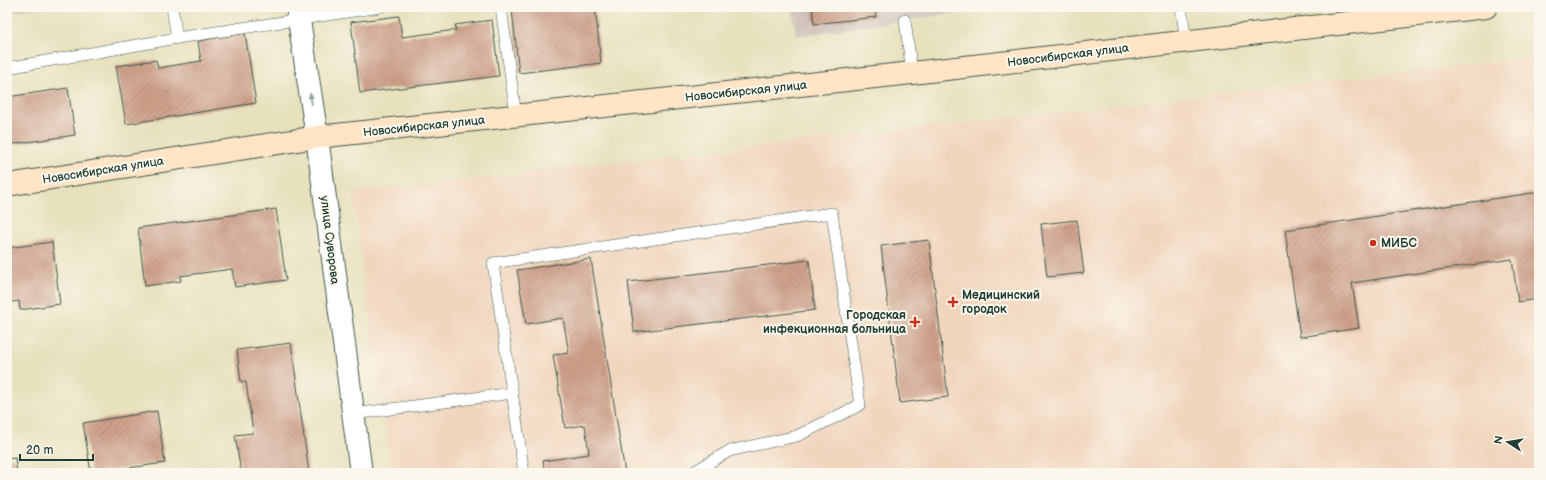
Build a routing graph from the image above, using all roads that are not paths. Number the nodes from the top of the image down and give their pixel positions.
1 (172, 7) edge
2 (380, 7) edge
3 (500, 7) edge
4 (1181, 7) edge
5 (1486, 7) edge
6 (1408, 11) edge
7 (298, 13) edge
8 (905, 20) dead end
9 (177, 38) junction
10 (1186, 41) junction
11 (7, 68) edge
12 (912, 73) junction
13 (516, 116) junction
14 (317, 137) junction
15 (7, 185) edge
16 (513, 393) junction
17 (353, 414) junction
18 (361, 473) edge
19 (524, 473) edge
20 (692, 473) edge

1 - 9 lane
2 - 7 lane
3 - 13 lane
4 - 10 lane
5 - 6 main road, Новосибирская улица
6 - 10 main road, Новосибирская улица
7 - 9 lane
14 -> 7 street, улица Суворова
8 - 12 lane
9 - 11 lane
10 - 12 main road, Новосибирская улица
12 - 13 main road, Новосибирская улица
13 - 14 main road, Новосибирская улица
14 - 15 main road, Новосибирская улица
14 - 17 street, улица Суворова
16 - 17 lane
16 - 19 lane
16 - 20 lane
17 - 18 street, улица Суворова

